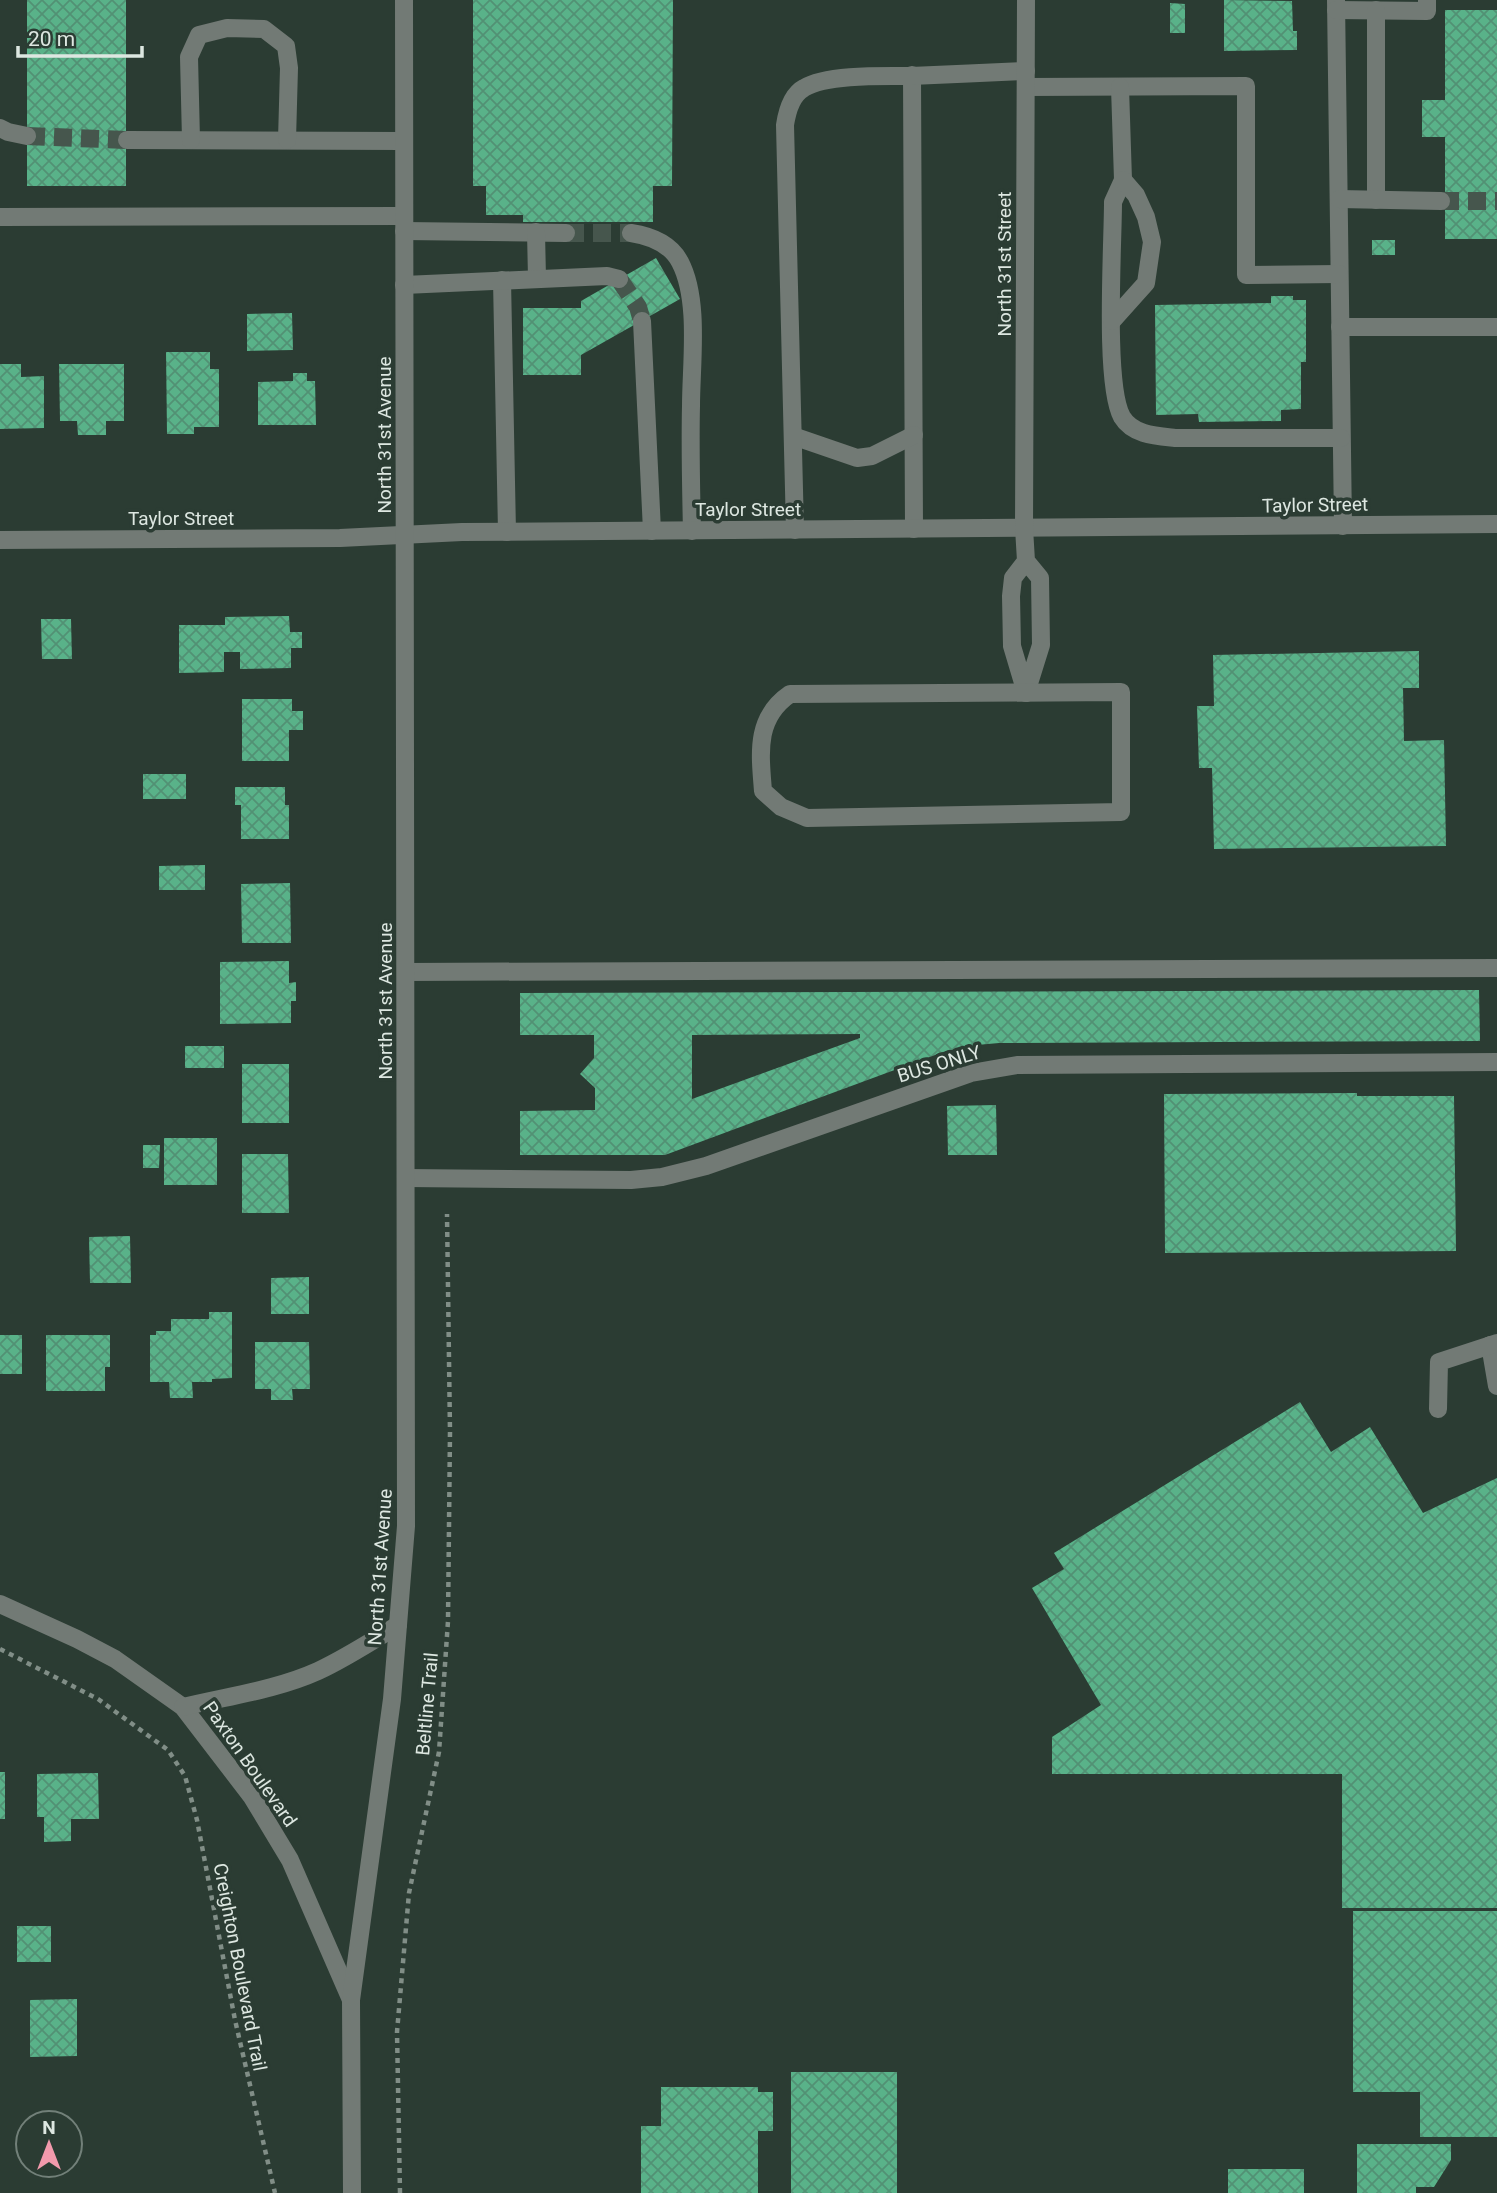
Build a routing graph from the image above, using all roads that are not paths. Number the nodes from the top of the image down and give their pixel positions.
1 (404, 0) edge
2 (1026, 0) edge
3 (1427, 0) edge
4 (1336, 5) edge
5 (1376, 10) junction
6 (912, 75) junction
7 (1026, 79) junction
8 (1120, 87) junction
9 (0, 128) edge
10 (27, 136) tunnel mouth
11 (127, 140) tunnel mouth
12 (191, 140) junction
13 (287, 140) junction
14 (404, 141) junction
15 (1123, 180) junction
16 (1339, 200) junction
17 (1376, 200) junction
18 (1441, 201) tunnel mouth
19 (0, 217) edge
20 (404, 223) junction
21 (536, 232) junction
22 (566, 233) tunnel mouth
23 (631, 233) tunnel mouth
24 (1339, 274) junction
25 (537, 278) junction
26 (619, 279) dead end
27 (502, 280) junction
28 (404, 285) junction
29 (642, 321) tunnel mouth
30 (1112, 321) junction
31 (1340, 327) junction
32 (1497, 327) edge
33 (914, 435) junction
34 (793, 436) junction
35 (1341, 438) junction
36 (1497, 524) edge
37 (1343, 526) junction
38 (1024, 528) junction
39 (914, 529) junction
40 (795, 530) junction
41 (652, 531) junction
42 (692, 531) junction
43 (507, 532) junction
44 (405, 535) junction
45 (0, 540) edge
46 (1026, 561) junction
47 (1026, 693) junction
48 (1497, 968) edge
49 (406, 972) junction
50 (1497, 1062) edge
51 (406, 1178) junction
52 (1493, 1344) edge
53 (1497, 1386) edge
54 (1438, 1409) dead end
55 (0, 1604) edge
56 (398, 1625) junction
57 (183, 1707) junction
58 (351, 2000) junction
59 (352, 2193) edge

1 - 14 street, North 31st Avenue
2 - 7 street, North 31st Street
3 - 5 street
4 - 5 street
4 - 16 street
5 - 17 street
6 - 7 street
6 - 33 street
6 - 34 street
7 - 8 street
7 - 38 street, North 31st Street
8 - 15 street
8 - 24 street
9 - 10 street
11 - 12 street
12 - 13 street
12 - 13 street
13 - 14 street
14 - 20 street, North 31st Avenue
15 - 30 street
15 - 30 street
16 - 17 street
16 - 24 street
17 - 18 street
19 - 20 street
20 - 21 street
20 - 28 street, North 31st Avenue
21 - 22 street
21 - 25 street
23 - 42 street
24 - 31 street
25 - 26 street
25 - 27 street
27 - 28 street
27 - 43 street
28 - 44 street, North 31st Avenue
29 - 41 street
30 - 35 street
31 - 32 street
31 - 35 street
33 - 34 street
33 - 39 street
34 - 40 street
35 - 37 street
36 - 37 street, Taylor Street
37 - 38 street, Taylor Street
38 - 39 street, Taylor Street
38 - 46 street, North 31st Street
39 - 40 street, Taylor Street
40 - 42 street, Taylor Street
41 - 42 street, Taylor Street
41 - 43 street, Taylor Street
43 - 44 street, Taylor Street
44 - 45 street, Taylor Street
44 - 49 street, North 31st Avenue
46 - 47 street
46 - 47 street
47 - 47 street
48 - 49 street
49 - 51 street, North 31st Avenue
50 - 51 street, BUS ONLY
51 - 56 street, North 31st Avenue
52 - 53 street
52 - 54 street
55 - 57 street, Paxton Boulevard
56 - 57 street
56 - 58 street, North 31st Avenue
57 - 58 street, Paxton Boulevard
58 - 59 street, North 31st Avenue

